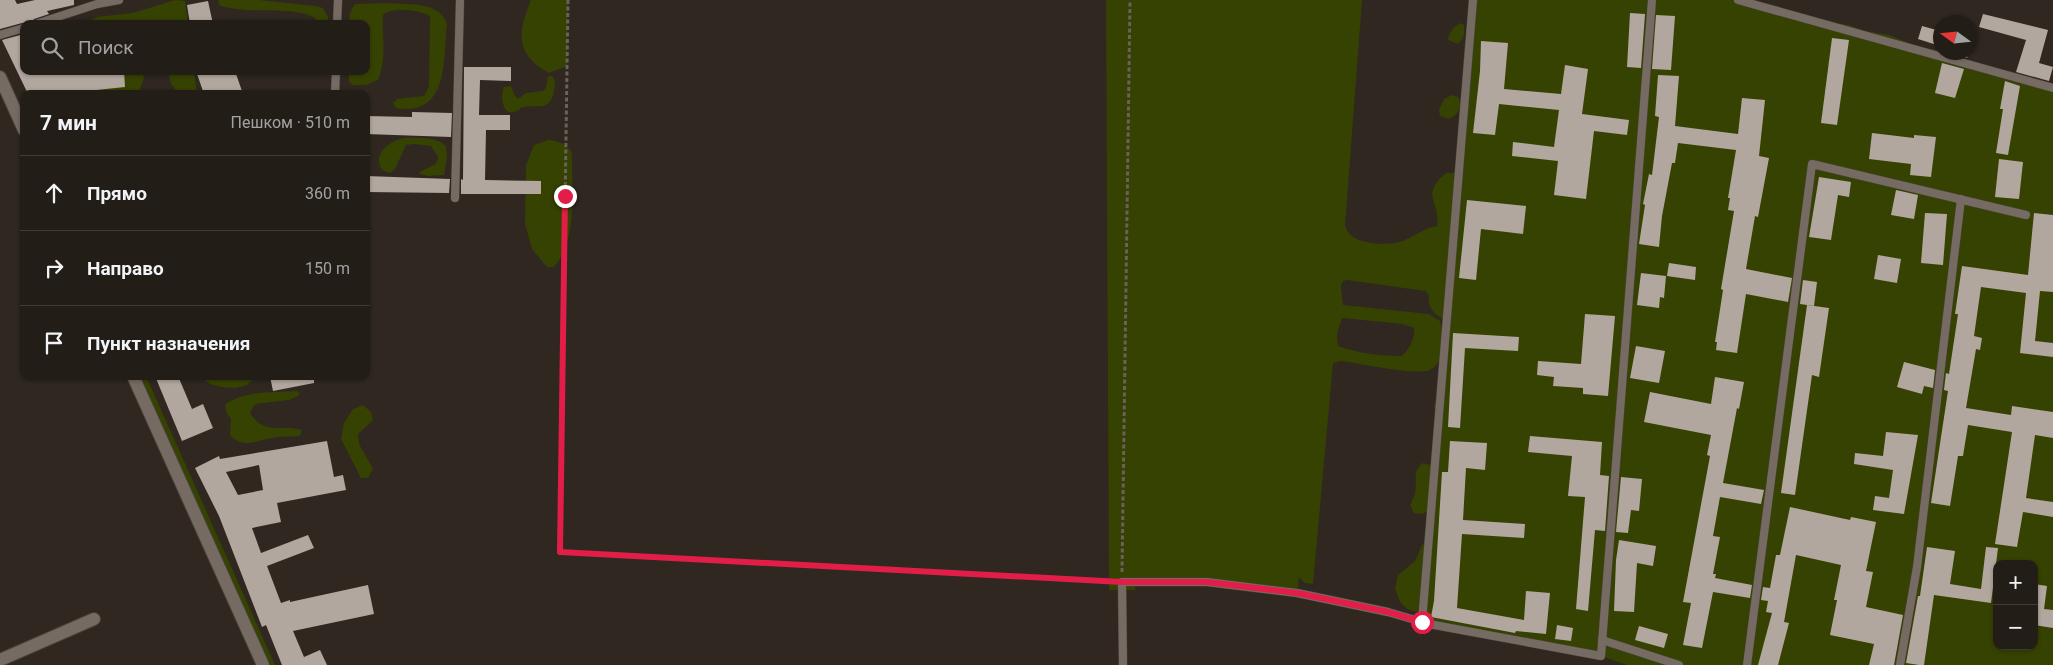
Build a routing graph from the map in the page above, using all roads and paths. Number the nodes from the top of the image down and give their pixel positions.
1 (119, 0) edge
2 (338, 0) edge
3 (460, 0) edge
4 (568, 0) edge
5 (1130, 0) edge
6 (1474, 0) edge
7 (1652, 0) edge
8 (1738, 0) edge
9 (48, 20) edge
10 (337, 20) edge
11 (20, 29) edge
12 (0, 35) edge
13 (336, 75) edge
14 (0, 77) edge
15 (2053, 88) edge
16 (335, 90) edge
17 (20, 121) edge
18 (455, 198) dead end
19 (1961, 199) junction
20 (2026, 215) dead end
21 (135, 380) edge
22 (1122, 582) junction
23 (94, 619) dead end
24 (1422, 622) junction
25 (1602, 640) junction
26 (0, 660) edge
27 (263, 665) edge
28 (1123, 665) edge
29 (1679, 665) edge
30 (1747, 665) edge
31 (1900, 665) edge

1 - 9 lane
2 - 10 lane
3 - 18 lane
4 - 22 path
5 - 22 path
6 - 24 lane
7 - 25 lane
8 - 15 lane
11 - 12 lane
13 - 16 lane
14 - 17 main road
19 - 20 lane
19 - 30 lane
19 - 31 lane
21 - 27 main road
22 - 24 lane
22 - 28 lane
23 - 26 main road
24 - 25 lane
25 - 29 lane

